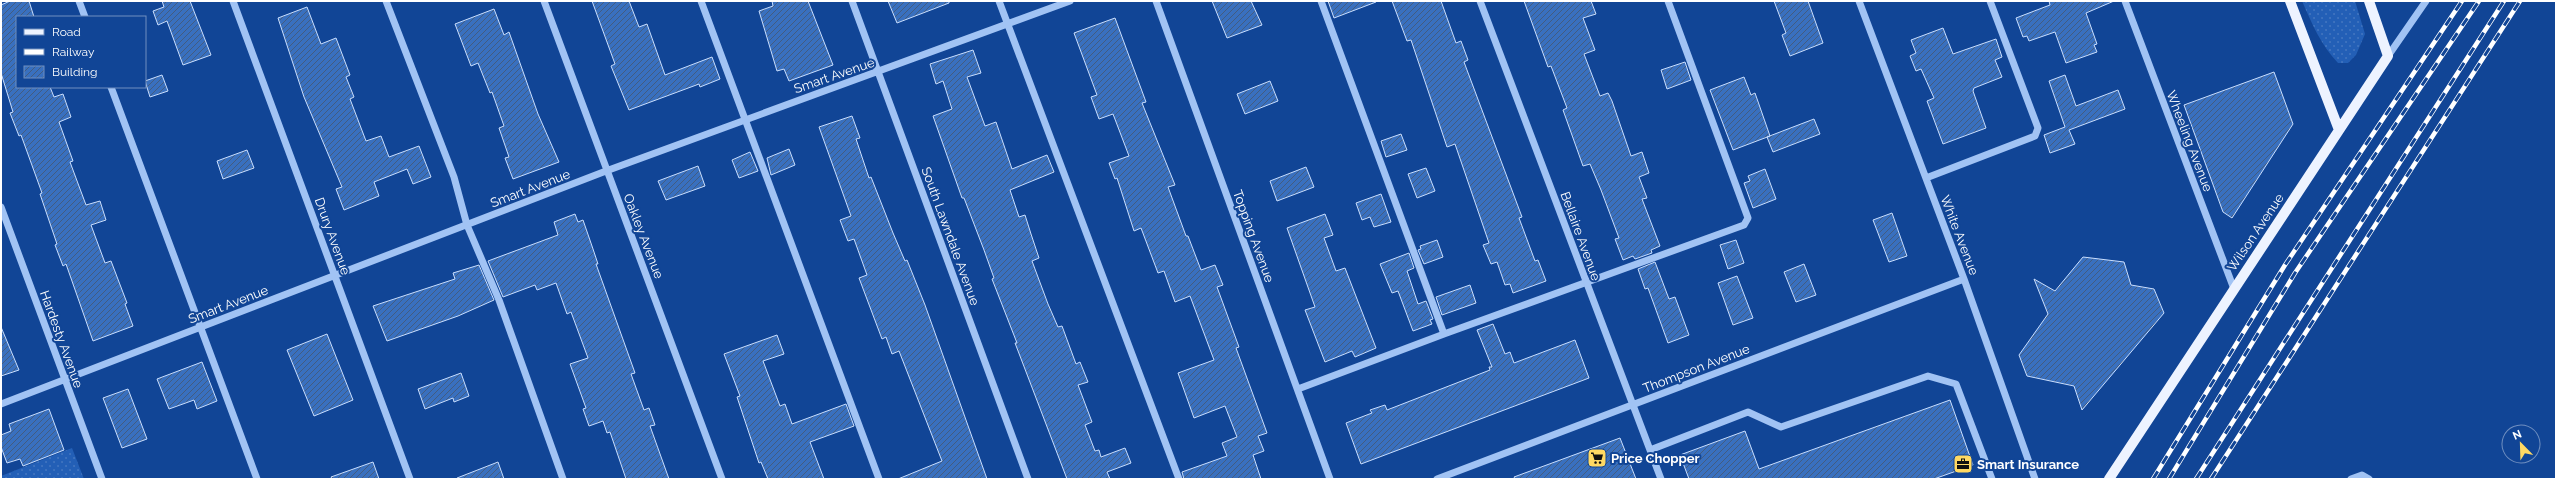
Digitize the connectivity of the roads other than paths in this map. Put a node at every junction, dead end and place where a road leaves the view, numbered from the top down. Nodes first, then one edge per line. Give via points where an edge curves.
1 (79, 1) edge
2 (233, 1) edge
3 (386, 1) edge
4 (544, 1) edge
5 (701, 1) edge
6 (852, 1) edge
7 (999, 1) edge
8 (1070, 1) edge
9 (1156, 1) edge
10 (1321, 1) edge
11 (1480, 1) edge
12 (1668, 1) edge
13 (1859, 1) edge
14 (1990, 1) edge
15 (2124, 1) edge
16 (2290, 1) edge
17 (2369, 1) edge
18 (2426, 1) edge
19 (85, 16) edge
20 (1007, 23) junction
21 (2388, 56) junction
22 (878, 73) junction
23 (111, 88) edge
24 (744, 119) junction
25 (2339, 130) junction
26 (606, 171) junction
27 (1926, 178) junction
28 (1, 208) edge
29 (467, 225) junction
30 (335, 275) junction
31 (1964, 279) junction
32 (1586, 283) junction
33 (2234, 289) junction
34 (200, 328) junction
35 (1444, 334) junction
36 (65, 381) junction
37 (1298, 389) junction
38 (1, 404) edge
39 (1632, 405) junction
40 (1650, 450) junction
41 (102, 479) edge
42 (257, 479) edge
43 (410, 479) edge
44 (563, 479) edge
45 (722, 479) edge
46 (879, 479) edge
47 (1028, 479) edge
48 (1179, 479) edge
49 (1330, 479) edge
50 (1437, 479) edge
51 (1661, 479) edge
52 (1992, 479) edge
53 (2035, 479) edge
54 (2109, 479) edge
55 (2351, 479) edge
56 (2369, 479) edge

1 - 19 street
2 - 30 street, Drury Avenue
3 - 29 street via 454,177
4 - 26 street, Oakley Avenue
5 - 24 street
6 - 22 street, South Lawndale Avenue
7 - 20 street
8 - 20 street, Smart Avenue
9 - 37 street, Topping Avenue
10 - 35 street
11 - 32 street, Bellaire Avenue
12 - 32 street via 1748,218 1744,225
13 - 27 street, White Avenue
14 - 27 street via 2038,128 2035,136
15 - 33 street, Wheeling Avenue
16 - 25 main road
17 - 21 main road
18 - 21 street, Wilson Avenue
20 - 22 street, Smart Avenue
20 - 48 street
21 - 25 main road, Wilson Avenue
22 - 24 street, Smart Avenue
22 - 47 street, South Lawndale Avenue
23 - 34 street
24 - 26 street, Smart Avenue
24 - 46 street
25 - 33 main road, Wilson Avenue
26 - 29 street, Smart Avenue
26 - 45 street, Oakley Avenue
27 - 31 street, White Avenue
28 - 36 street, Hardesty Avenue
29 - 30 street, Smart Avenue
29 - 44 street via 494,287
30 - 34 street, Smart Avenue
30 - 43 street, Drury Avenue
31 - 39 street, Thompson Avenue
31 - 53 street, White Avenue
32 - 35 street
32 - 39 street, Bellaire Avenue
33 - 54 main road, Wilson Avenue
34 - 36 street, Smart Avenue
34 - 42 street
35 - 37 street
36 - 38 street, Smart Avenue
36 - 41 street, Hardesty Avenue
37 - 49 street, Topping Avenue
39 - 40 street, Bellaire Avenue
39 - 50 street, Thompson Avenue
40 - 51 street, Bellaire Avenue
40 - 52 street via 1748,412 1781,427 1928,376 1956,384
55 - 56 street via 2362,475

